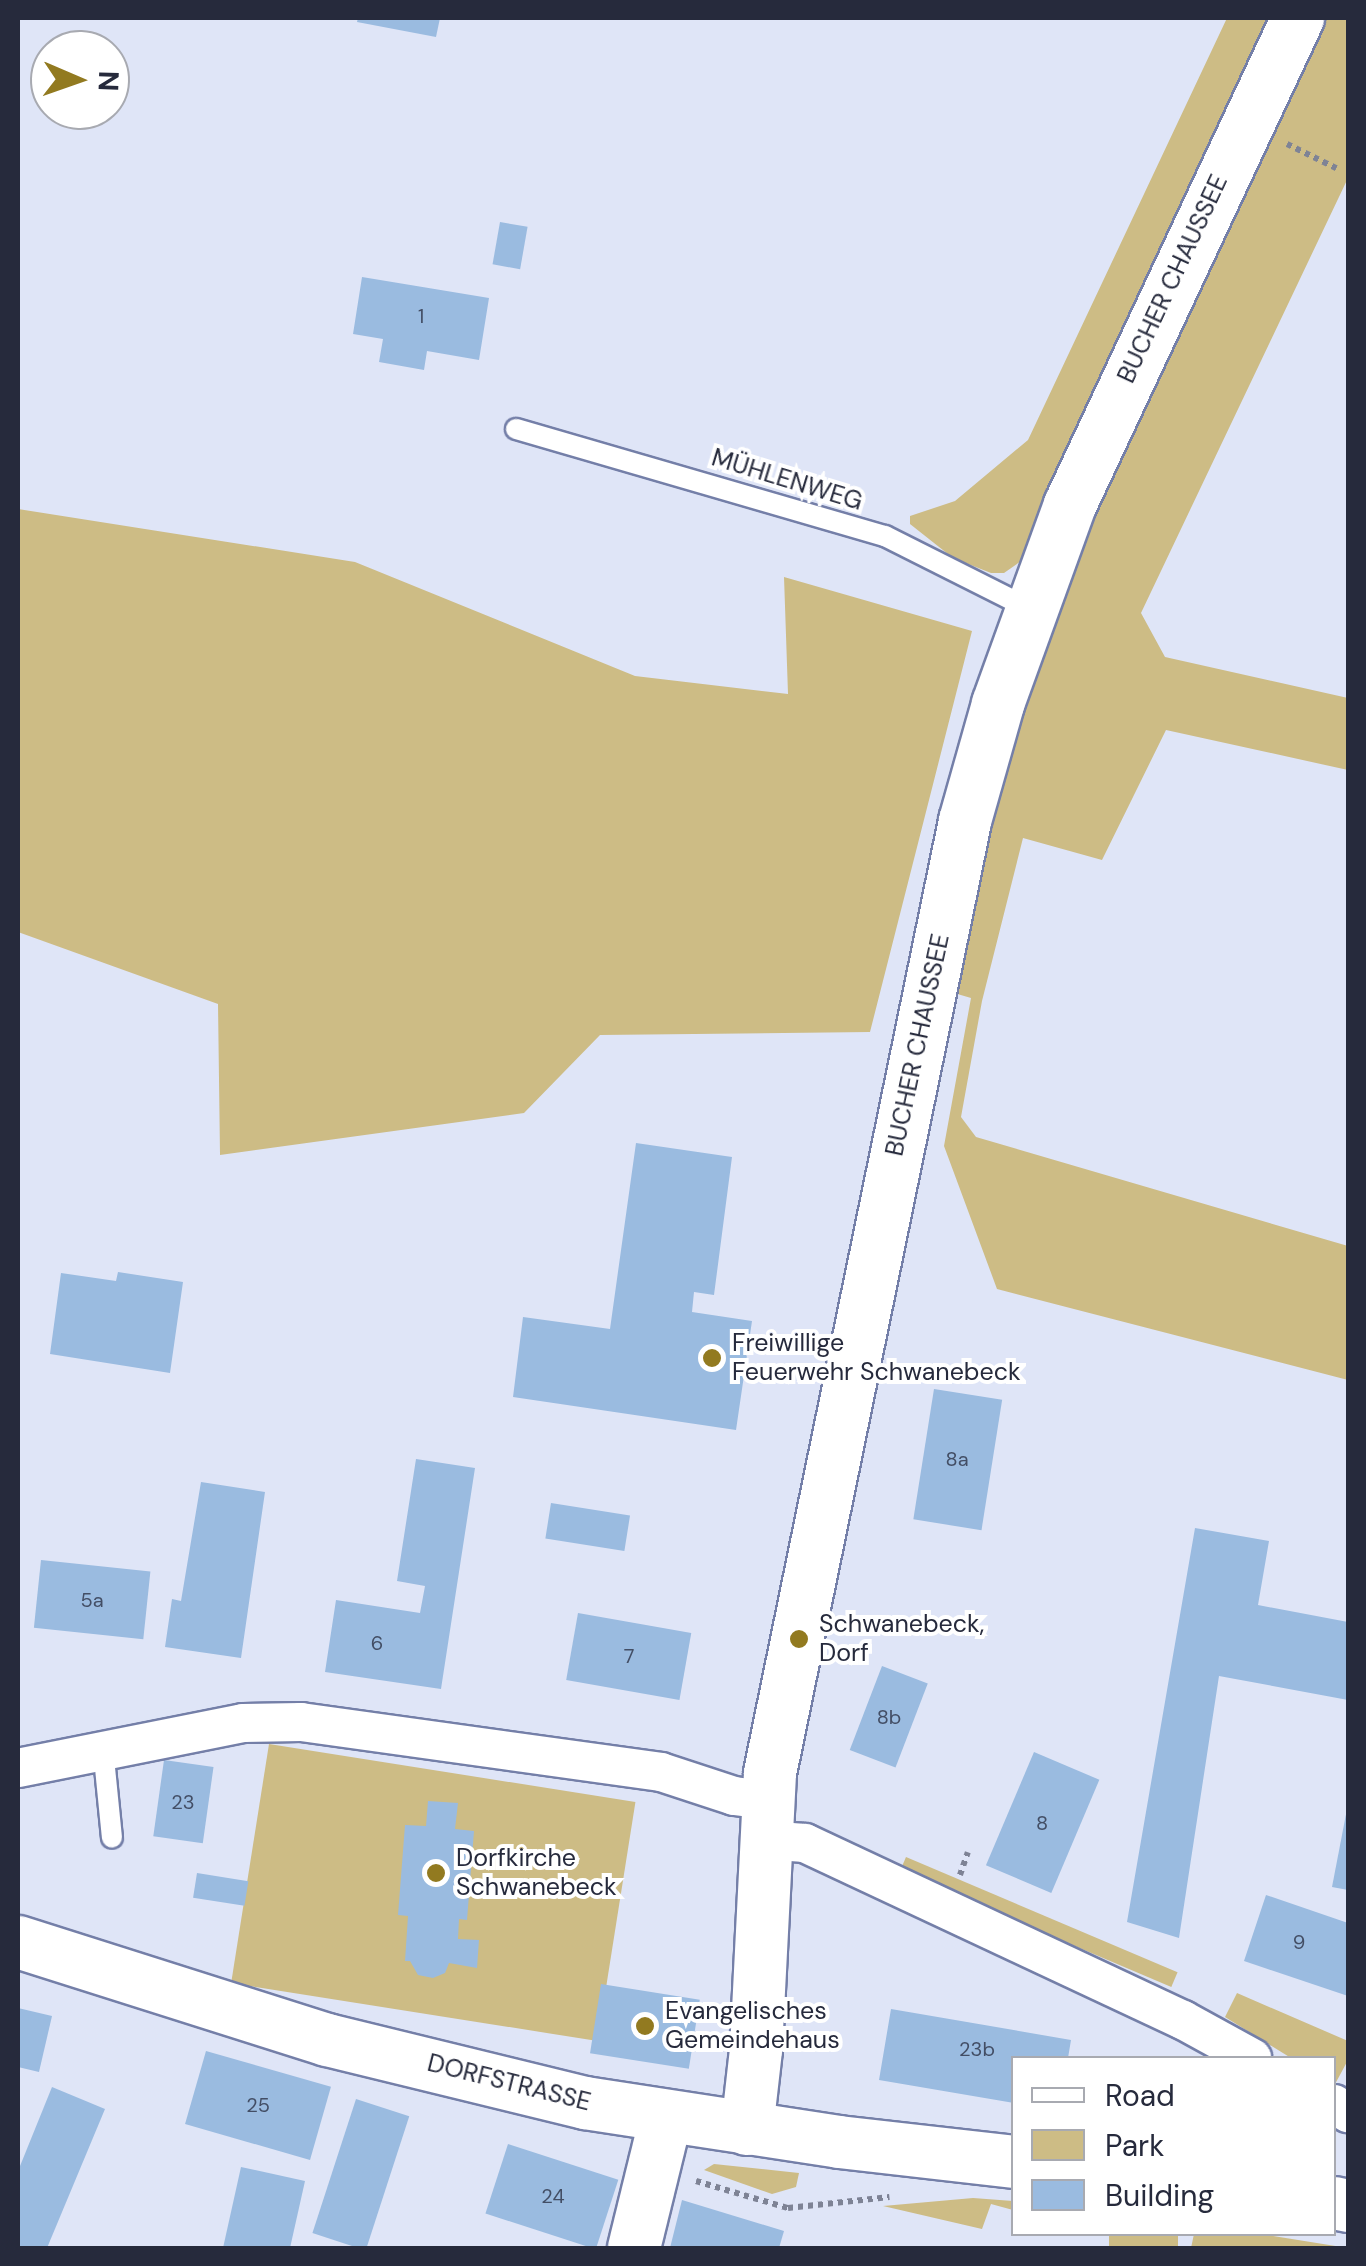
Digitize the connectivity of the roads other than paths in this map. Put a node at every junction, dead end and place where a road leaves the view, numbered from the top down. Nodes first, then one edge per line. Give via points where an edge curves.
1 (1298, 18) edge
2 (516, 429) dead end
3 (1032, 610) junction
4 (103, 1748) junction
5 (18, 1768) edge
6 (766, 1820) junction
7 (112, 1838) dead end
8 (18, 1942) edge
9 (1248, 2056) edge
10 (666, 2118) junction
11 (747, 2129) junction
12 (1011, 2162) edge
13 (634, 2248) edge

1 - 3 main road, BUCHER CHAUSSEE via 1070,505
2 - 3 lane, MÜHLENWEG via 885,536
3 - 6 main road, BUCHER CHAUSSEE via 965,820
4 - 5 street
4 - 6 street via 243,1723 301,1722 661,1772 734,1796
4 - 7 lane
6 - 9 street
6 - 11 main road, BUCHER CHAUSSEE
8 - 10 main road, DORFSTRASSE via 327,2040
10 - 11 main road, DORFSTRASSE
10 - 13 main road
11 - 12 main road, DORFSTRASSE

